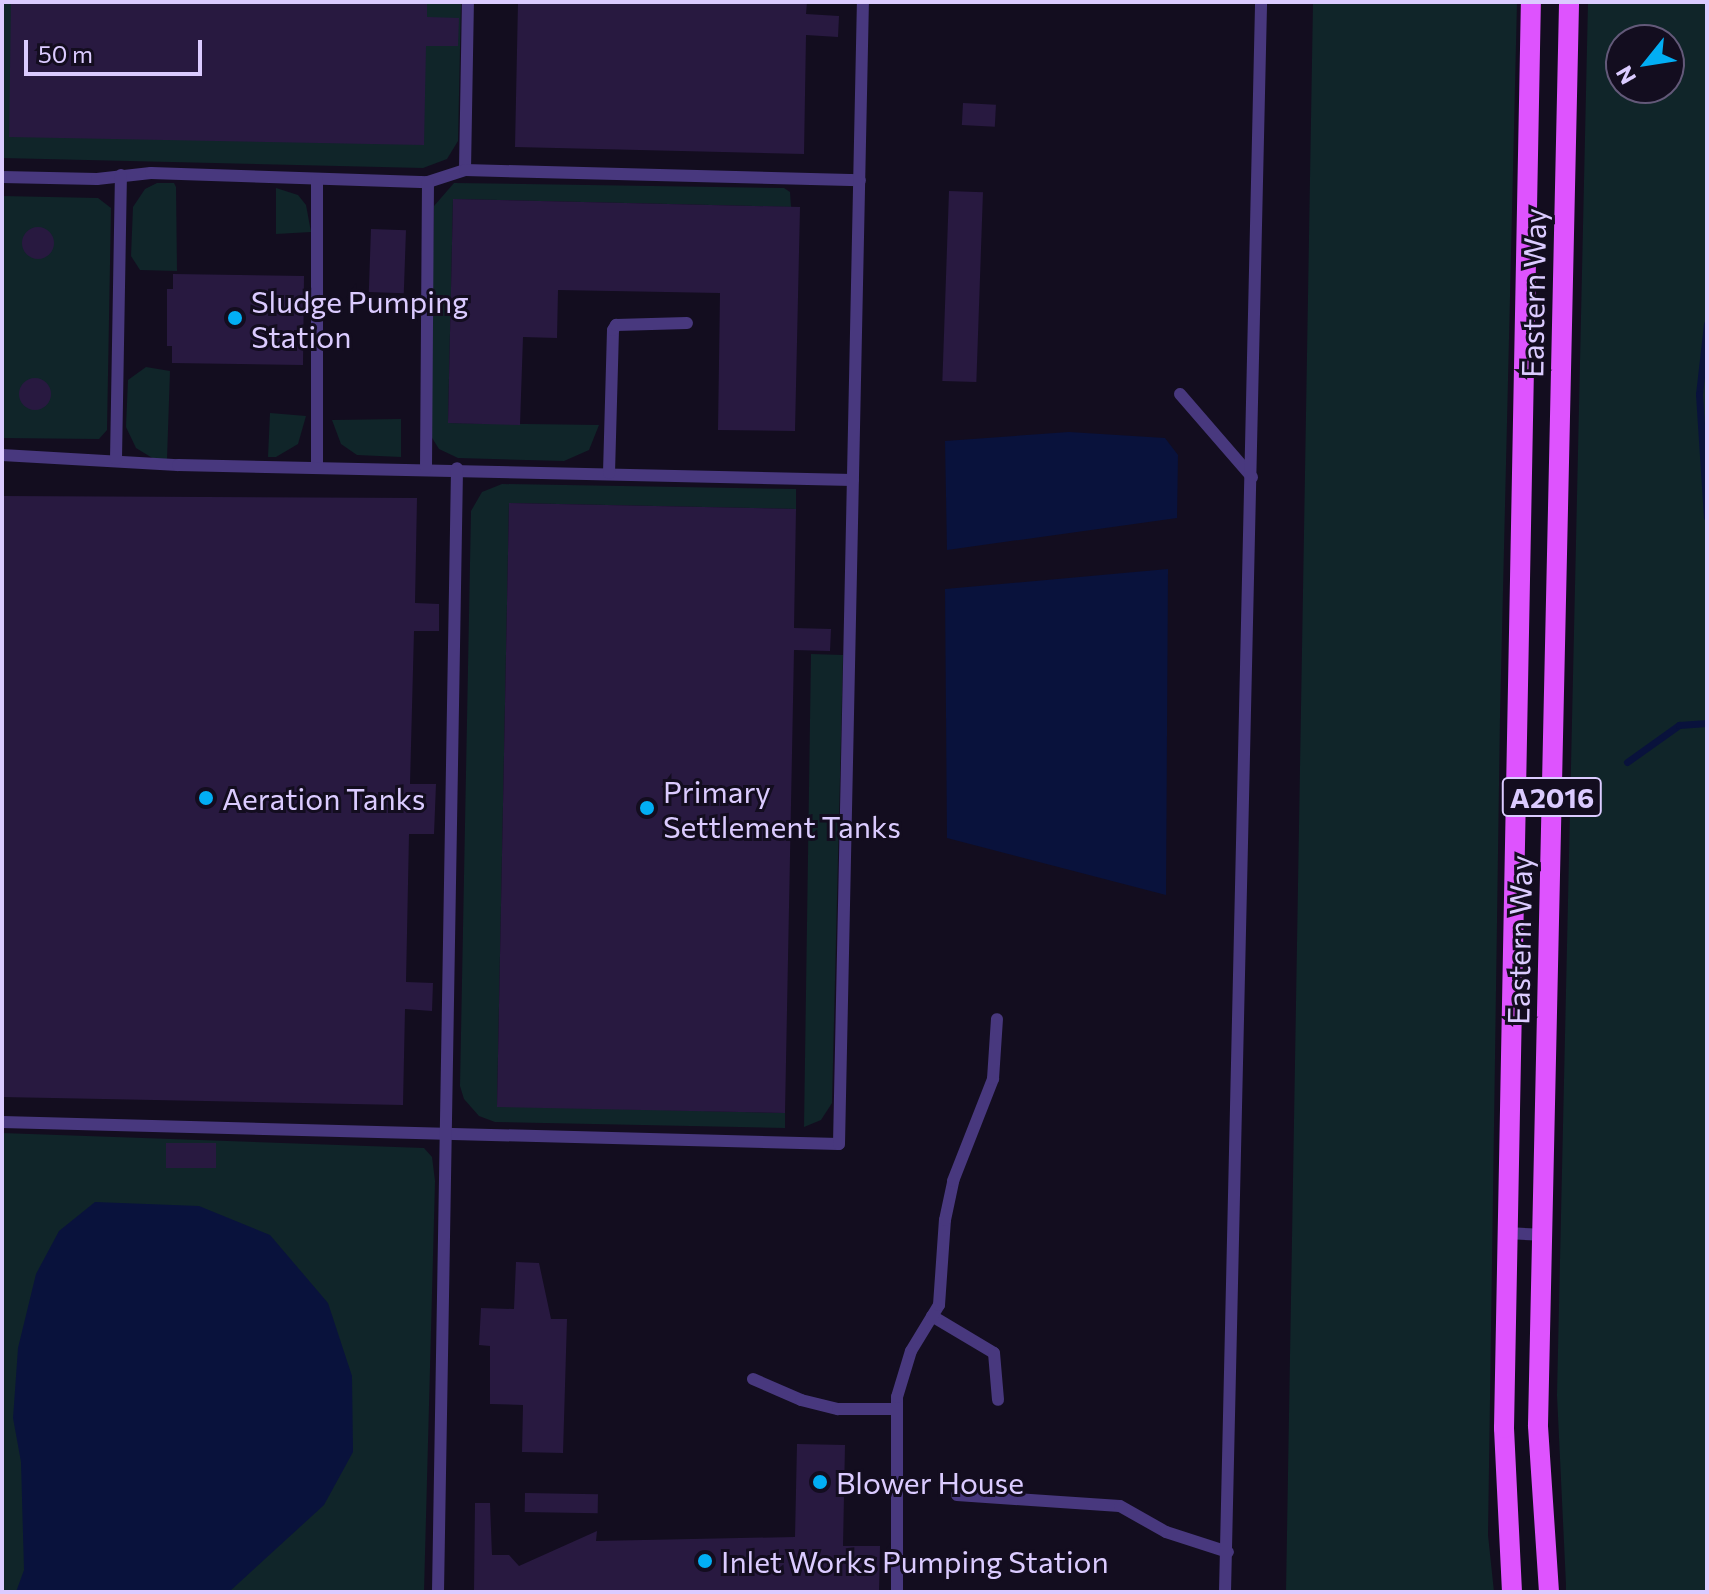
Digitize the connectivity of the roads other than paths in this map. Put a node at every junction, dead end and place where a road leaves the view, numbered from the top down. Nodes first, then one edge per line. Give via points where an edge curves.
1 (468, 2) edge
2 (863, 2) edge
3 (1261, 2) edge
4 (1531, 2) edge
5 (1569, 2) edge
6 (465, 170) junction
7 (121, 175) junction
8 (2, 177) edge
9 (317, 180) junction
10 (860, 180) junction
11 (428, 182) junction
12 (687, 323) dead end
13 (1180, 394) dead end
14 (2, 455) edge
15 (116, 459) junction
16 (317, 464) junction
17 (426, 468) junction
18 (457, 468) junction
19 (609, 473) junction
20 (1252, 477) junction
21 (853, 480) junction
22 (997, 1019) dead end
23 (2, 1122) edge
24 (445, 1131) junction
25 (1507, 1233) junction
26 (1542, 1235) junction
27 (932, 1316) junction
28 (753, 1379) dead end
29 (998, 1400) dead end
30 (897, 1409) junction
31 (957, 1495) dead end
32 (1228, 1552) junction
33 (438, 1592) edge
34 (897, 1592) edge
35 (1225, 1592) edge
36 (1512, 1592) edge
37 (1549, 1592) edge

1 - 6 lane
2 - 10 lane
3 - 20 lane
4 - 25 main road, Eastern Way / A2016
5 - 26 main road, Eastern Way / A2016
6 - 10 lane
6 - 11 lane
7 - 8 lane
7 - 9 lane
7 - 15 lane
9 - 11 lane
9 - 16 lane
10 - 21 lane
11 - 17 lane
12 - 19 lane via 616,325 613,330
13 - 20 lane
14 - 15 lane
15 - 16 lane via 178,465
16 - 17 lane
17 - 18 lane
18 - 19 lane
18 - 24 lane
19 - 21 lane
20 - 32 lane
21 - 24 lane via 839,1144
22 - 27 lane via 993,1079 953,1181 939,1305
23 - 24 lane
24 - 33 lane
25 - 26 lane
25 - 36 main road, Eastern Way / A2016 via 1504,1428
26 - 37 main road, Eastern Way / A2016 via 1538,1425
27 - 29 lane via 994,1353
27 - 30 lane via 911,1351
28 - 30 lane via 838,1409
30 - 34 lane
31 - 32 lane via 1120,1506 1166,1532
32 - 35 lane

